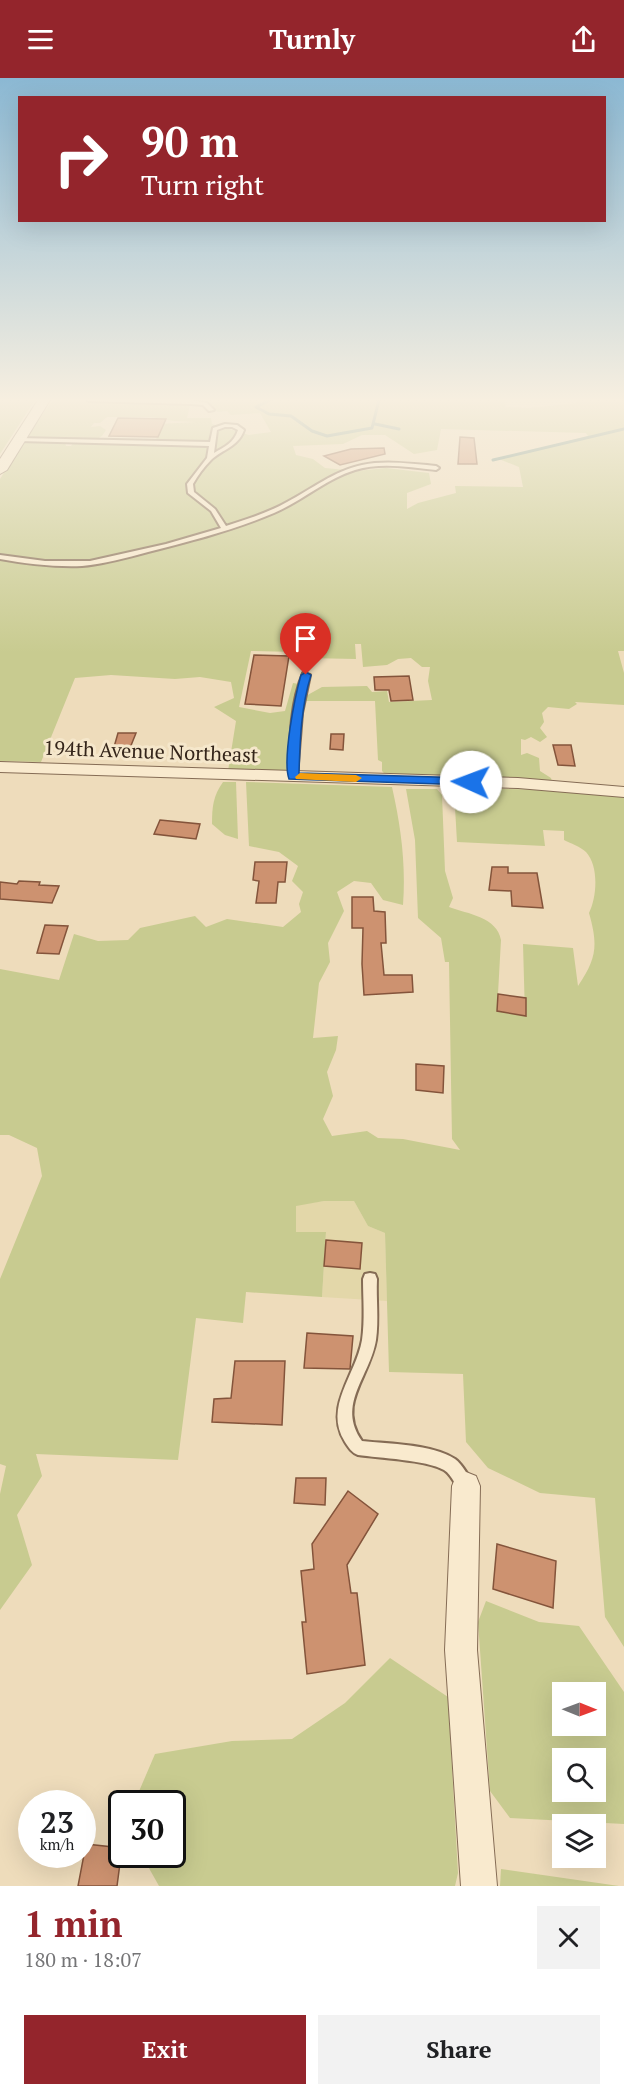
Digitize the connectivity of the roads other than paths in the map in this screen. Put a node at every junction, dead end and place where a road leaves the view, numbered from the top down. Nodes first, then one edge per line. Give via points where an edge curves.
1 (190, 484) edge
2 (324, 484) edge
3 (225, 529) junction
4 (0, 557) edge
5 (306, 675) dead end
6 (0, 766) edge
7 (293, 776) junction
8 (624, 792) edge
9 (370, 1279) dead end
10 (466, 1486) joint
11 (479, 1886) edge

1 - 3 lane via 191,493 213,510
2 - 3 lane via 277,510
3 - 4 lane via 90,563 31,563
5 - 7 lane via 294,740
6 - 7 street, 194th Avenue Northeast
7 - 8 street, 194th Avenue Northeast via 518,783
9 - 10 lane via 368,1348 346,1396 344,1420 349,1438 358,1448 430,1457 451,1464
10 - 11 street via 460,1650

